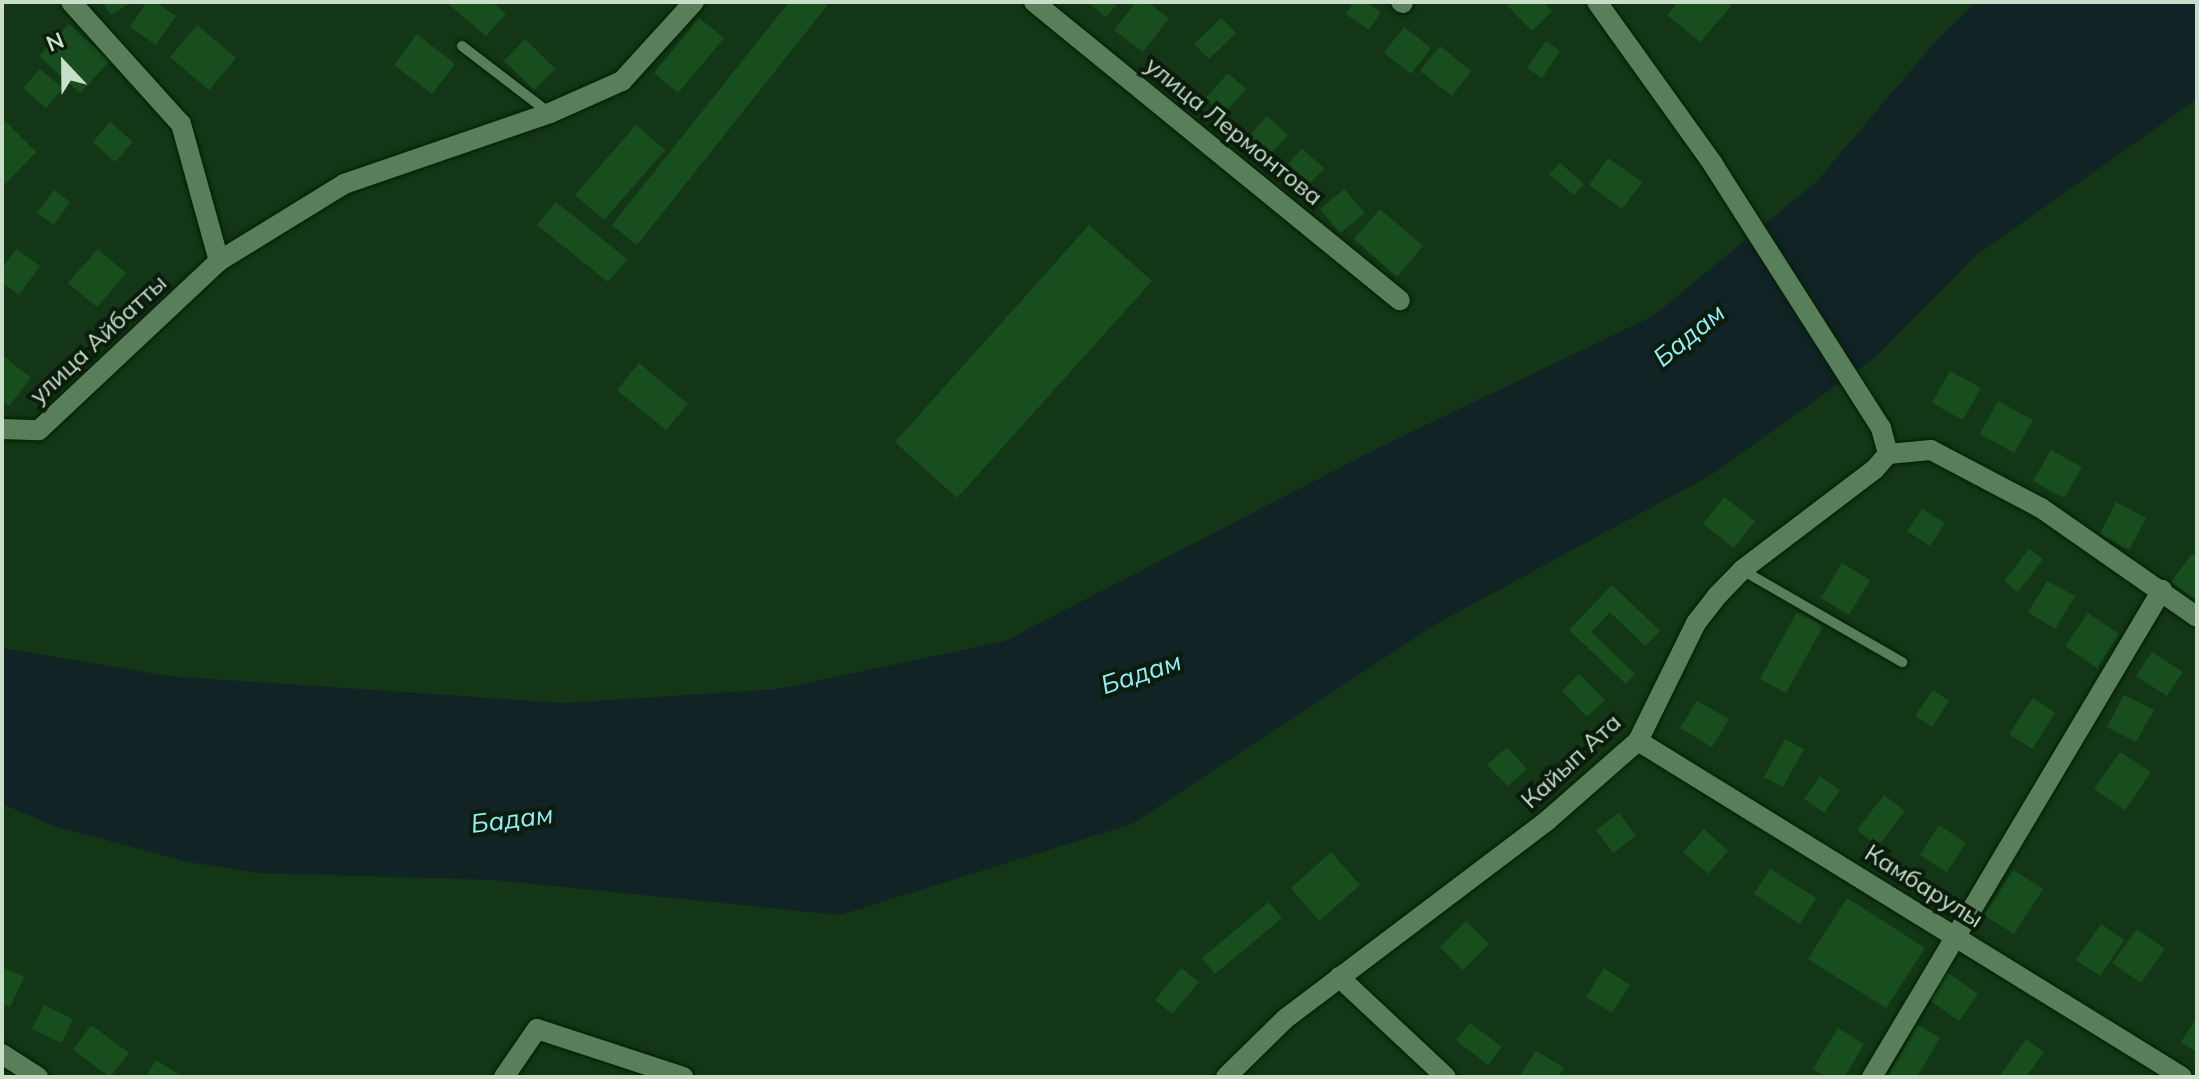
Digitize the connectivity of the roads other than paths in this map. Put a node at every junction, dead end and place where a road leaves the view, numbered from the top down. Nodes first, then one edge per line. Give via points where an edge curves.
1 (71, 2) edge
2 (694, 2) edge
3 (1034, 2) edge
4 (1597, 2) edge
5 (462, 46) dead end
6 (550, 113) junction
7 (219, 261) junction
8 (1400, 300) dead end
9 (2, 429) edge
10 (1888, 454) junction
11 (1742, 570) junction
12 (2162, 590) junction
13 (2197, 617) edge
14 (1902, 662) dead end
15 (1638, 741) junction
16 (1955, 936) junction
17 (1339, 977) junction
18 (2, 1054) edge
19 (38, 1077) edge
20 (504, 1077) edge
21 (683, 1077) edge
22 (1226, 1077) edge
23 (1446, 1077) edge
24 (1872, 1077) edge
25 (2182, 1077) edge

1 - 7 street via 181,124
2 - 6 street, улица Айбатты via 622,81
3 - 8 street, улица Лермонтова
4 - 10 street via 1713,164 1881,428
5 - 6 lane
6 - 7 street, улица Айбатты via 344,184
7 - 9 street, улица Айбатты via 39,430
10 - 11 street, Кайып Ата
10 - 12 street via 1931,450 2041,508
11 - 14 lane
11 - 15 street, Кайып Ата via 1696,623
12 - 13 street
12 - 16 street
15 - 16 street, Камбарулы
15 - 17 street, Кайып Ата via 1548,820
16 - 24 street
16 - 25 street, Камбарулы
17 - 22 street, Кайып Ата via 1285,1019
17 - 23 street
18 - 19 street
20 - 21 street via 537,1029

